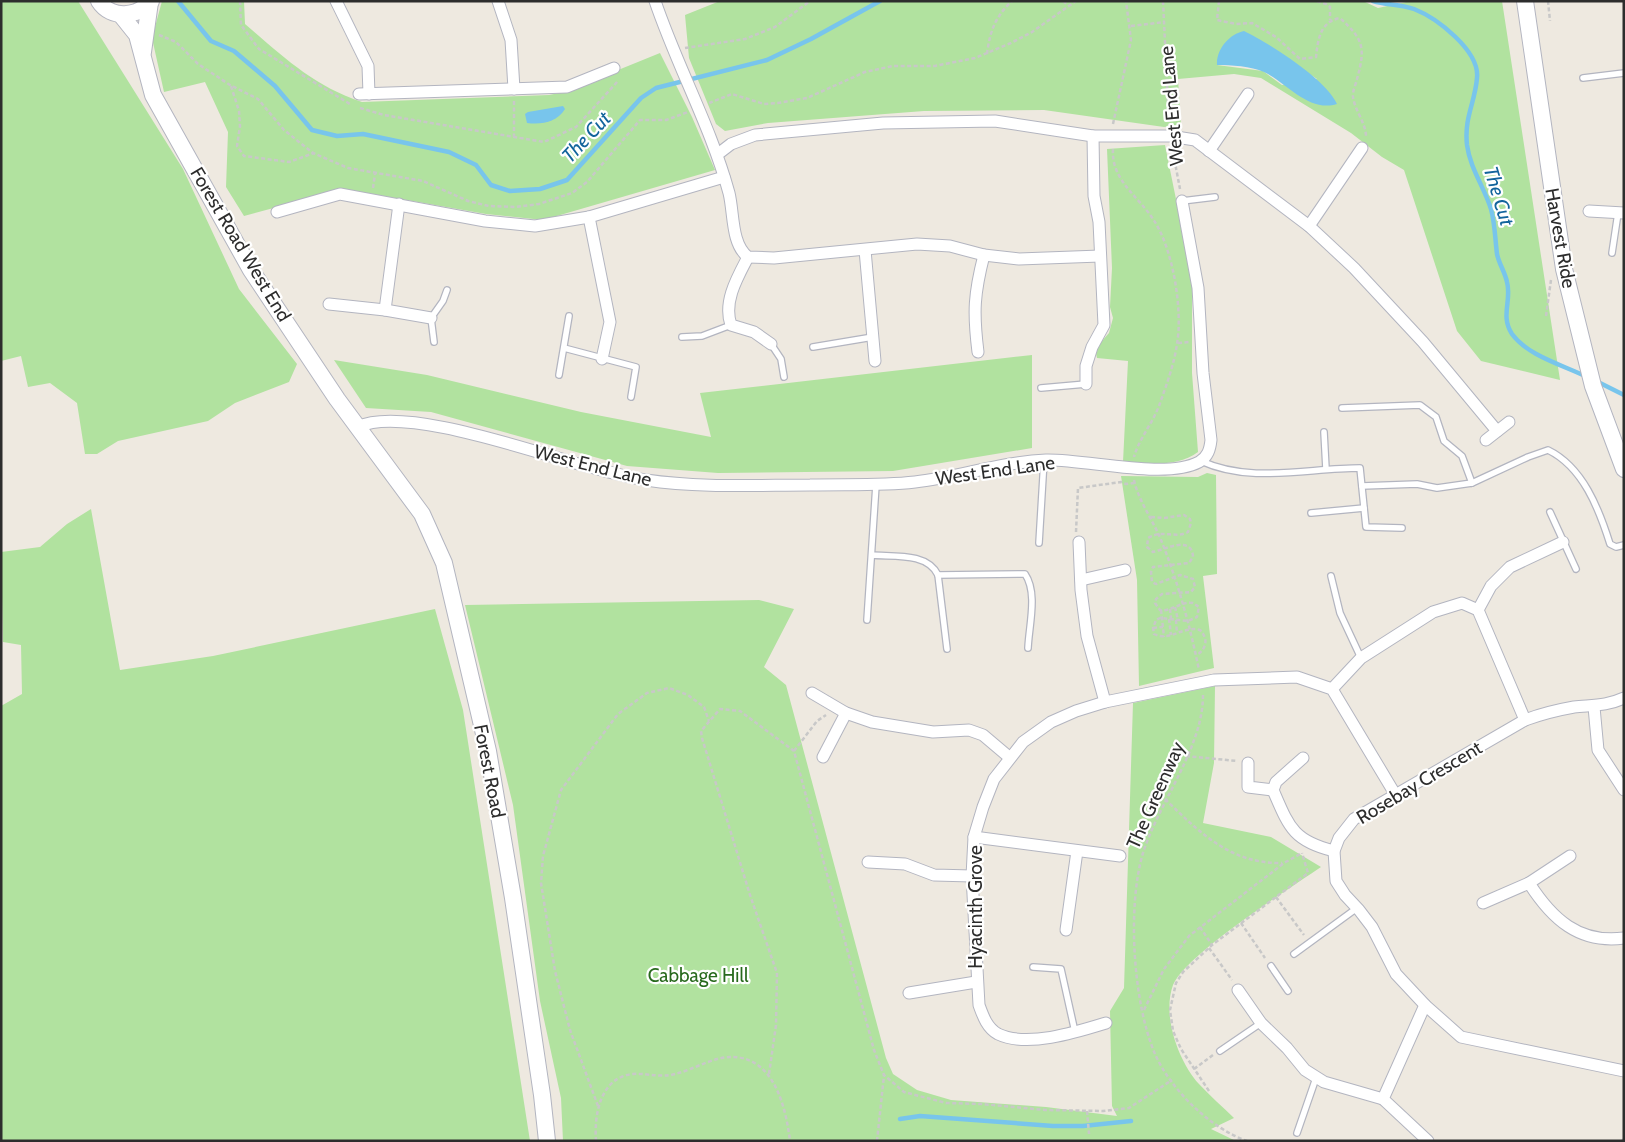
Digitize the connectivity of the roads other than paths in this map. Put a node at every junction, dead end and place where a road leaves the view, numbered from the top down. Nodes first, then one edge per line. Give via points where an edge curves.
1 (99, 1) edge
2 (336, 1) edge
3 (498, 1) edge
4 (655, 1) edge
5 (1525, 1) edge
6 (150, 2) edge
7 (121, 15) junction
8 (143, 52) junction
9 (614, 68) dead end
10 (1624, 73) edge
11 (1583, 78) dead end
12 (514, 89) junction
13 (1248, 94) dead end
14 (1093, 136) junction
15 (1362, 148) road end
16 (1209, 151) junction
17 (718, 154) junction
18 (724, 177) junction
19 (1216, 197) dead end
20 (1182, 201) joint
21 (399, 204) junction
22 (1589, 211) dead end
23 (278, 212) dead end
24 (1621, 213) edge
25 (589, 217) junction
26 (1310, 226) junction
27 (865, 250) junction
28 (1612, 253) dead end
29 (984, 255) junction
30 (1100, 256) junction
31 (748, 257) junction
32 (447, 290) dead end
33 (329, 304) dead end
34 (384, 310) junction
35 (569, 316) dead end
36 (431, 318) junction
37 (731, 325) junction
38 (682, 337) dead end
39 (873, 338) junction
40 (434, 342) dead end
41 (771, 344) joint
42 (813, 347) dead end
43 (564, 348) junction
44 (978, 352) dead end
45 (602, 358) junction
46 (875, 361) dead end
47 (559, 375) dead end
48 (784, 377) dead end
49 (1086, 384) joint
50 (1041, 388) dead end
51 (631, 397) dead end
52 (1342, 408) dead end
53 (1509, 422) dead end
54 (358, 427) junction
55 (1497, 431) junction
56 (1324, 432) dead end
57 (1486, 440) dead end
58 (1044, 460) junction
59 (1201, 461) junction
60 (1326, 469) junction
61 (1624, 469) edge
62 (1472, 483) junction
63 (876, 485) junction
64 (1362, 486) junction
65 (1364, 508) junction
66 (1550, 512) dead end
67 (1311, 514) dead end
68 (1402, 528) dead end
69 (1079, 542) road end
70 (1563, 542) junction
71 (1039, 543) dead end
72 (1624, 545) edge
73 (872, 555) junction
74 (1576, 569) dead end
75 (1125, 570) dead end
76 (938, 575) junction
77 (1331, 576) dead end
78 (1081, 580) junction
79 (1478, 610) junction
80 (867, 620) dead end
81 (1028, 648) dead end
82 (947, 649) dead end
83 (1361, 658) junction
84 (1332, 689) junction
85 (812, 693) dead end
86 (1624, 698) edge
87 (1105, 702) junction
88 (1594, 707) junction
89 (841, 710) junction
90 (1525, 720) junction
91 (823, 757) dead end
92 (1009, 757) junction
93 (1304, 758) dead end
94 (1248, 763) road end
95 (1273, 790) junction
96 (1624, 790) edge
97 (1395, 794) junction
98 (974, 837) junction
99 (1076, 851) junction
100 (1334, 851) junction
101 (1120, 856) dead end
102 (1570, 856) dead end
103 (868, 862) dead end
104 (972, 876) junction
105 (1529, 883) junction
106 (1483, 903) dead end
107 (1357, 908) junction
108 (1066, 930) dead end
109 (1624, 938) edge
110 (1294, 954) dead end
111 (1271, 966) road end
112 (1032, 967) dead end
113 (976, 982) junction
114 (1238, 990) road end
115 (1288, 991) dead end
116 (909, 993) dead end
117 (1425, 1005) junction
118 (1261, 1023) junction
119 (1106, 1024) dead end
120 (1075, 1032) junction
121 (1220, 1051) road end
122 (1621, 1071) edge
123 (1316, 1078) junction
124 (1383, 1098) junction
125 (1297, 1133) dead end
126 (1426, 1140) edge
127 (547, 1141) edge

1 - 7 main road, Forest Road West End via 110,12
2 - 12 street via 368,66 364,94
3 - 12 street via 511,40
4 - 17 street via 676,59
5 - 61 main road, Harvest Ride via 1565,272 1593,386
6 - 7 main road via 132,14
6 - 8 main road, Forest Road West End
7 - 8 main road, Forest Road West End via 137,35
8 - 54 main road, Forest Road West End via 153,96 251,270
9 - 12 street via 567,87
10 - 11 lane
13 - 16 street
14 - 16 street via 1170,136 1195,140
14 - 17 street via 995,121 883,123 756,135 731,144
14 - 30 street
15 - 26 street
16 - 26 street
17 - 18 street
18 - 25 street
18 - 31 street via 739,247
19 - 20 lane
20 - 59 street via 1198,288 1203,373 1211,423 1210,450
21 - 23 street via 340,194
21 - 25 street via 484,221 535,226
21 - 34 street
22 - 24 street
24 - 28 lane
25 - 45 street via 610,322
26 - 55 street via 1424,342
27 - 29 street via 917,244 950,246
27 - 31 street via 774,258
27 - 39 street
29 - 30 street via 1019,259
29 - 44 street via 973,315
30 - 49 street via 1104,326 1089,356
31 - 37 street via 730,300 728,316
32 - 36 lane
33 - 34 street
34 - 36 street
35 - 43 lane
36 - 40 lane
37 - 38 lane via 702,336
37 - 41 street via 754,332
39 - 42 lane
39 - 46 street
41 - 48 lane via 781,359
43 - 45 lane
43 - 47 lane
45 - 51 lane via 636,367
49 - 50 lane
52 - 62 lane via 1420,405 1436,417 1444,441 1462,456
53 - 55 street
54 - 63 street, West End Lane via 394,422 431,426 490,437 562,460 646,480
54 - 127 main road, Forest Road via 422,514 444,563 488,751 513,898
55 - 57 street
56 - 60 lane
58 - 59 street, West End Lane via 1150,469 1189,466
58 - 63 street, West End Lane via 953,477
58 - 71 lane
59 - 60 lane via 1215,468 1267,474
60 - 64 lane via 1360,468
62 - 64 lane via 1437,488 1416,484
62 - 72 lane via 1548,450 1560,456 1590,493 1610,544 1616,547
63 - 73 lane
64 - 65 lane
65 - 67 lane
65 - 68 lane via 1366,527
66 - 70 lane
69 - 78 street
70 - 74 lane
70 - 79 street via 1510,567 1490,586
73 - 76 lane via 925,561 934,567
73 - 80 lane
75 - 78 street
76 - 81 lane via 1025,574 1031,582 1032,598
76 - 82 lane
77 - 83 lane via 1340,613
78 - 87 street via 1087,636
79 - 83 street via 1462,603 1434,612
79 - 90 street
83 - 84 street
84 - 87 street, Hyacinth Grove via 1297,677 1278,676 1214,680
84 - 97 street
85 - 89 street
86 - 88 street, Rosebay Crescent
87 - 92 street, Hyacinth Grove via 1051,722 1023,742
88 - 90 street, Rosebay Crescent via 1546,712
88 - 96 street via 1598,750
89 - 91 street
89 - 92 street via 872,722 933,732 970,730 983,735
90 - 97 street, Rosebay Crescent
92 - 98 street, Hyacinth Grove via 994,779
93 - 95 street via 1276,782
94 - 95 street via 1248,788
95 - 100 street via 1294,833 1310,843
97 - 100 street, Rosebay Crescent via 1354,819 1339,838
98 - 99 street
98 - 104 street, Hyacinth Grove
99 - 101 street
99 - 108 street
100 - 107 street via 1336,881
102 - 105 street
103 - 104 street via 905,864 934,875
104 - 113 street, Hyacinth Grove
105 - 106 street
105 - 109 street via 1542,903 1560,921 1583,936
107 - 110 lane
107 - 117 street via 1372,927 1396,974
111 - 115 lane
112 - 120 lane via 1061,969
113 - 116 street
113 - 120 street, Hyacinth Grove via 984,1021 996,1033 1028,1039
114 - 118 street
117 - 122 street via 1461,1037
117 - 124 street
118 - 121 lane
118 - 123 street via 1304,1070
119 - 120 street, Hyacinth Grove
123 - 124 street
123 - 125 lane
124 - 126 street

